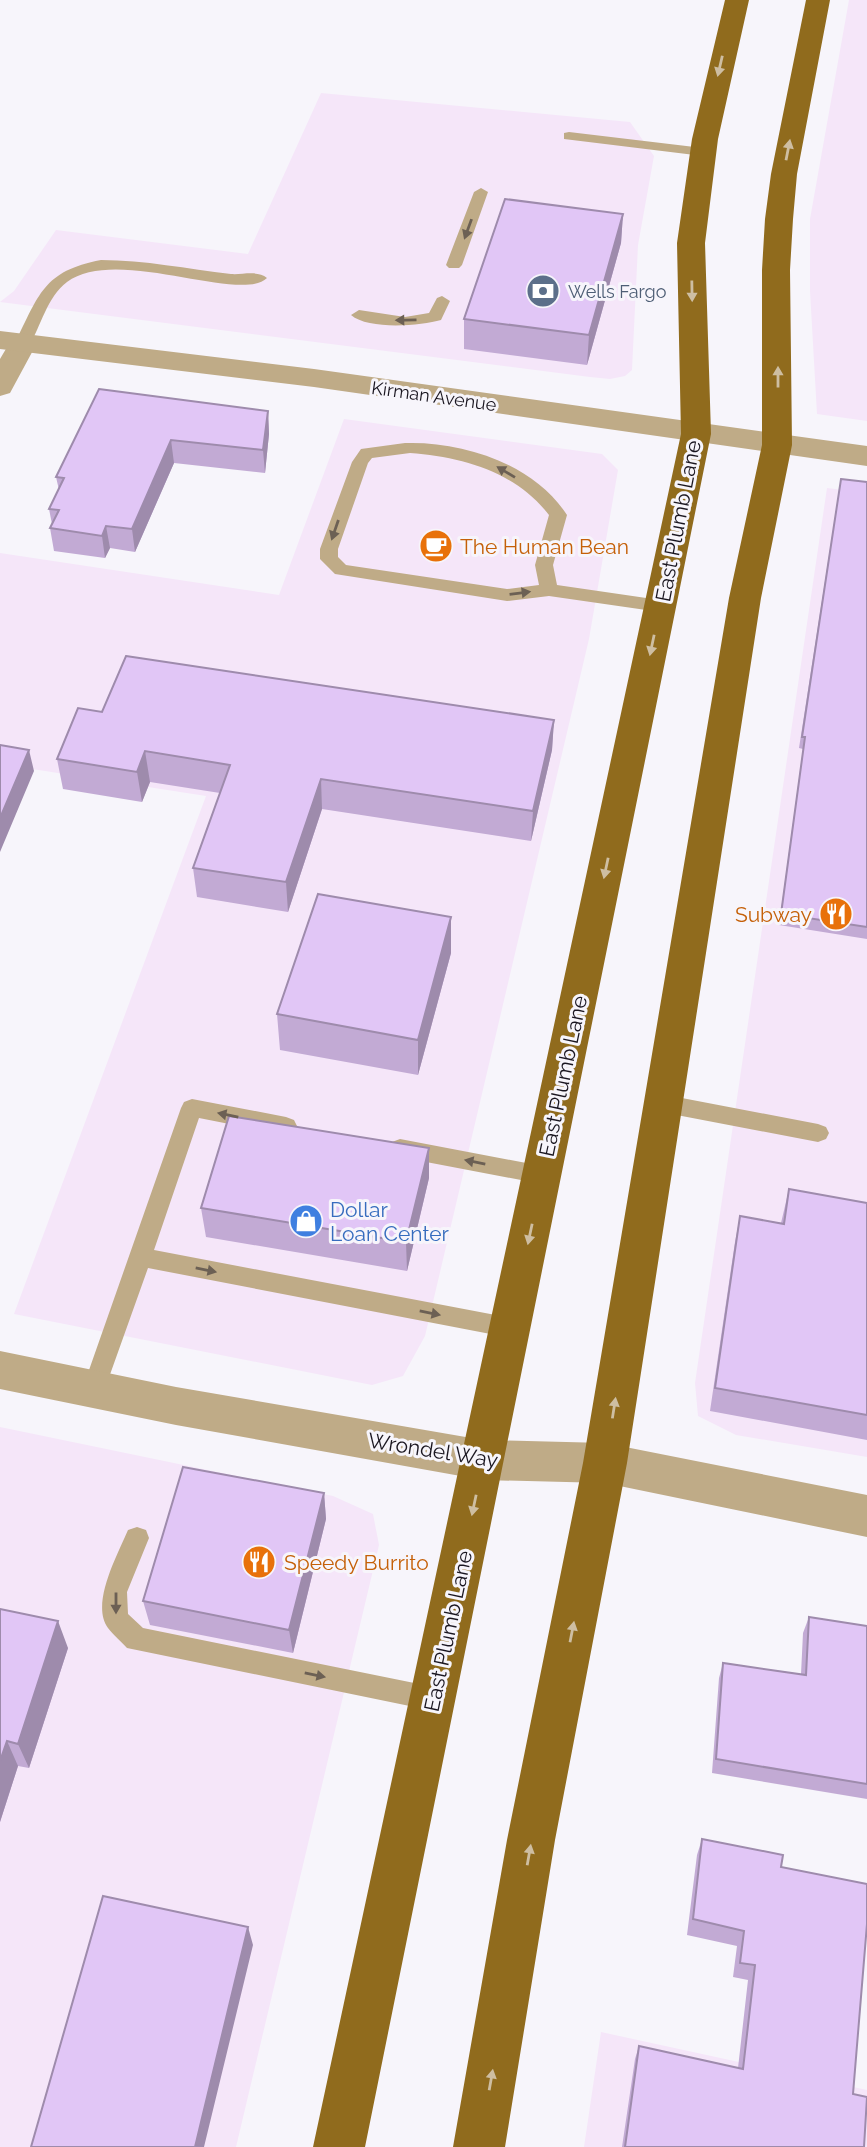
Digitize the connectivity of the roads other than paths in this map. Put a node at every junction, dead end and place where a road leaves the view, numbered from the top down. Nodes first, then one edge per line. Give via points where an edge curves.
1 (737, 0) edge
2 (818, 0) edge
3 (569, 136) dead end
4 (703, 152) junction
5 (481, 192) dead end
6 (454, 265) dead end
7 (259, 278) dead end
8 (442, 301) dead end
9 (359, 315) dead end
10 (11, 341) edge
11 (0, 387) edge
12 (696, 434) junction
13 (777, 445) junction
14 (867, 456) edge
15 (549, 590) junction
16 (660, 606) junction
17 (661, 1103) junction
18 (313, 1131) edge
19 (818, 1133) dead end
20 (381, 1144) edge
21 (542, 1175) junction
22 (139, 1257) junction
23 (511, 1328) junction
24 (0, 1370) edge
25 (94, 1390) junction
26 (483, 1460) junction
27 (605, 1464) junction
28 (867, 1516) edge
29 (136, 1538) dead end
30 (434, 1699) junction
31 (339, 2147) edge
32 (479, 2147) edge

1 -> 4 main road, East Plumb Lane
13 -> 2 main road via 779,219
3 - 4 lane
4 -> 12 main road, East Plumb Lane via 691,243
5 -> 6 lane
7 - 10 lane via 86,264 61,278
8 -> 9 lane via 435,317 405,322
10 - 11 street
10 - 12 street, Kirman Avenue via 314,378
12 - 13 street, Kirman Avenue
12 - 16 main road, East Plumb Lane
13 - 14 street, Kirman Avenue
13 - 17 main road via 745,598
15 -> 15 lane via 544,565 558,515 548,499 496,466 461,456 409,448 367,453 360,462 329,549 329,559 341,570 507,595
15 - 16 lane
16 -> 21 main road, East Plumb Lane
17 - 19 lane
27 -> 17 main road
18 -> 22 lane via 192,1108
21 -> 20 lane
21 -> 23 main road, East Plumb Lane
22 -> 23 lane
22 - 25 lane
23 - 26 main road, East Plumb Lane
24 - 25 street, Wrondel Way
25 - 26 street, Wrondel Way
26 - 27 street, Wrondel Way
26 -> 30 main road, East Plumb Lane
27 - 28 street, Wrondel Way
32 -> 27 main road via 531,1840
29 -> 30 lane via 115,1592 116,1619 136,1639
30 - 31 main road, East Plumb Lane

